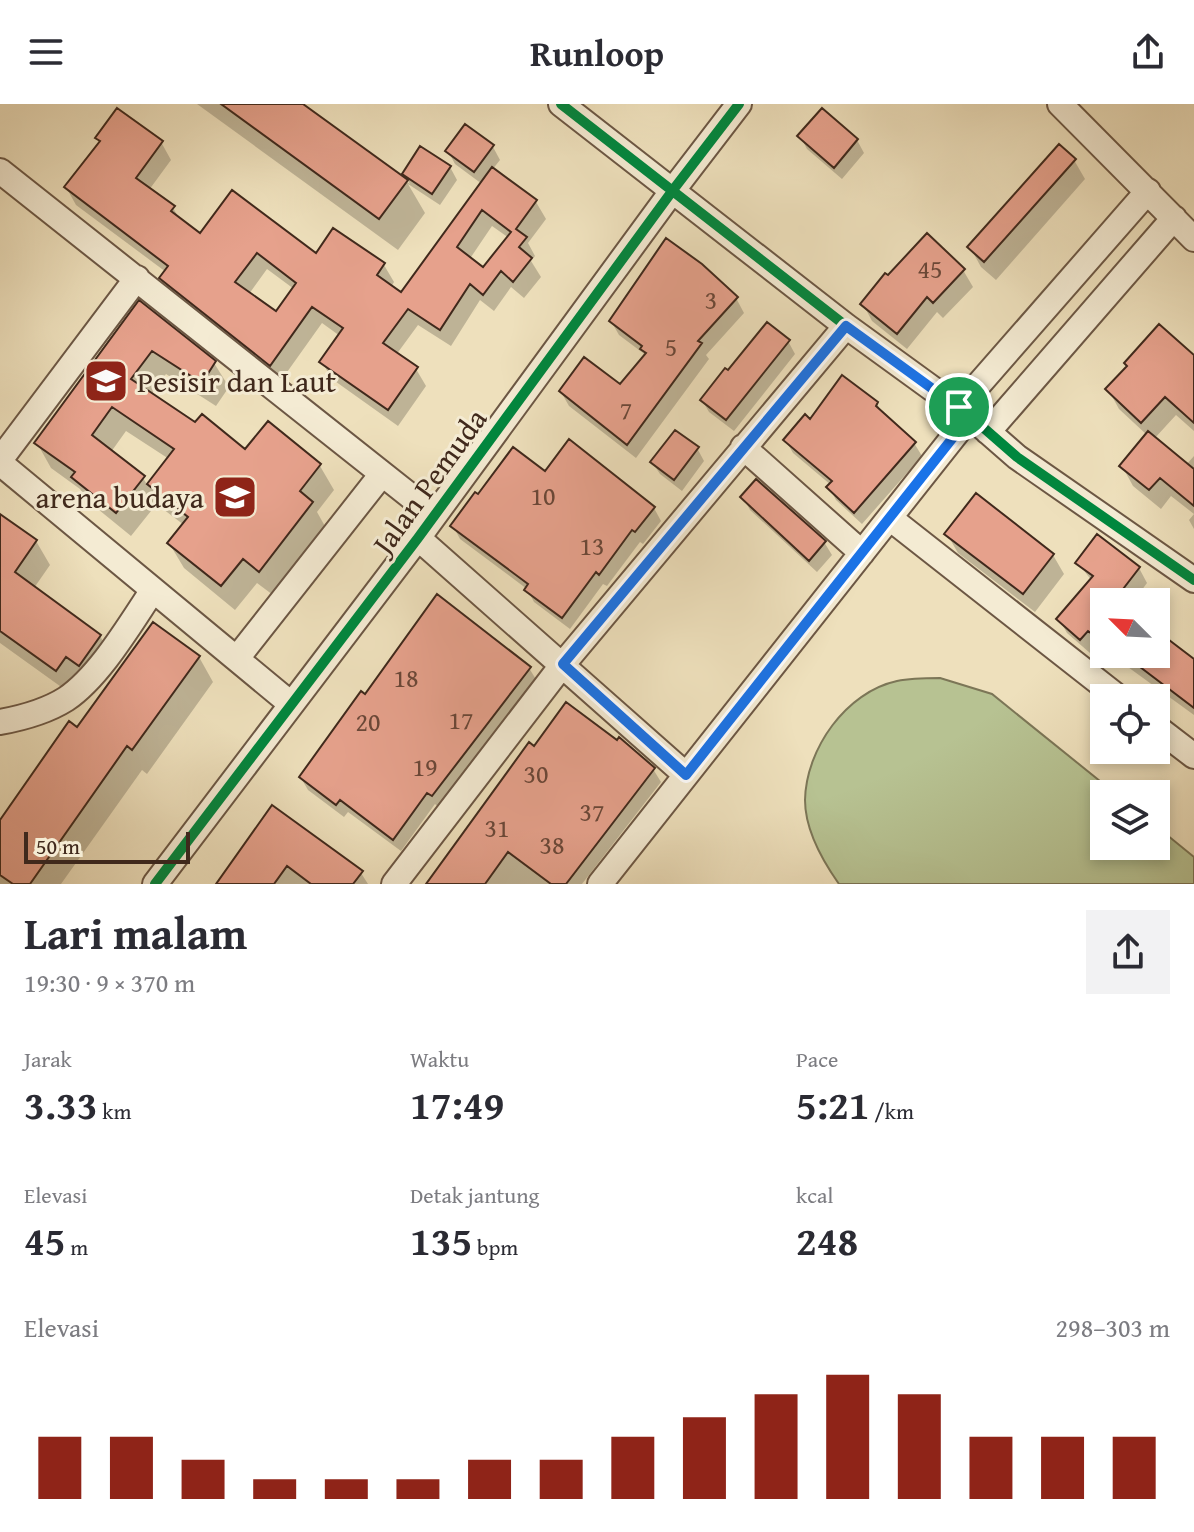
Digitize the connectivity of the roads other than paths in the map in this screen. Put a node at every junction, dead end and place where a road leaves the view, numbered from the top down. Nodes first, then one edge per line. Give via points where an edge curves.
1 (561, 104) edge
2 (739, 104) edge
3 (1060, 104) edge
4 (2, 178) edge
5 (673, 190) junction
6 (1148, 191) junction
7 (1174, 218) junction
8 (1194, 239) edge
9 (137, 278) junction
10 (846, 326) junction
11 (972, 418) junction
12 (743, 447) junction
13 (0, 461) edge
14 (382, 474) junction
15 (433, 514) junction
16 (891, 519) junction
17 (418, 538) junction
18 (862, 553) junction
19 (1194, 580) edge
20 (153, 590) junction
21 (238, 657) junction
22 (563, 664) junction
23 (1101, 684) edge
24 (291, 704) junction
25 (0, 722) edge
26 (1170, 738) edge
27 (1194, 756) edge
28 (686, 775) junction
29 (155, 884) edge
30 (394, 884) edge
31 (600, 884) edge

1 - 5 street
2 - 5 street, Jalan Pemuda
3 - 6 street
4 - 9 street
5 - 10 street
5 - 15 street, Jalan Pemuda
6 - 7 street
6 - 11 street
7 - 8 street
7 - 11 street
9 - 13 street
9 - 14 street
10 - 11 street
10 - 12 street
11 - 16 street
11 - 19 street via 1017,457
12 - 18 street
12 - 22 street
13 - 20 street
14 - 15 street
14 - 21 street
15 - 17 street, Jalan Pemuda
16 - 18 street
16 - 23 street
17 - 22 street
17 - 24 street, Jalan Pemuda
18 - 28 street
20 - 21 street
20 - 25 street via 104,659 67,698
21 - 24 street
22 - 28 street
22 - 30 street
24 - 29 street, Jalan Pemuda
26 - 27 street
28 - 31 street

